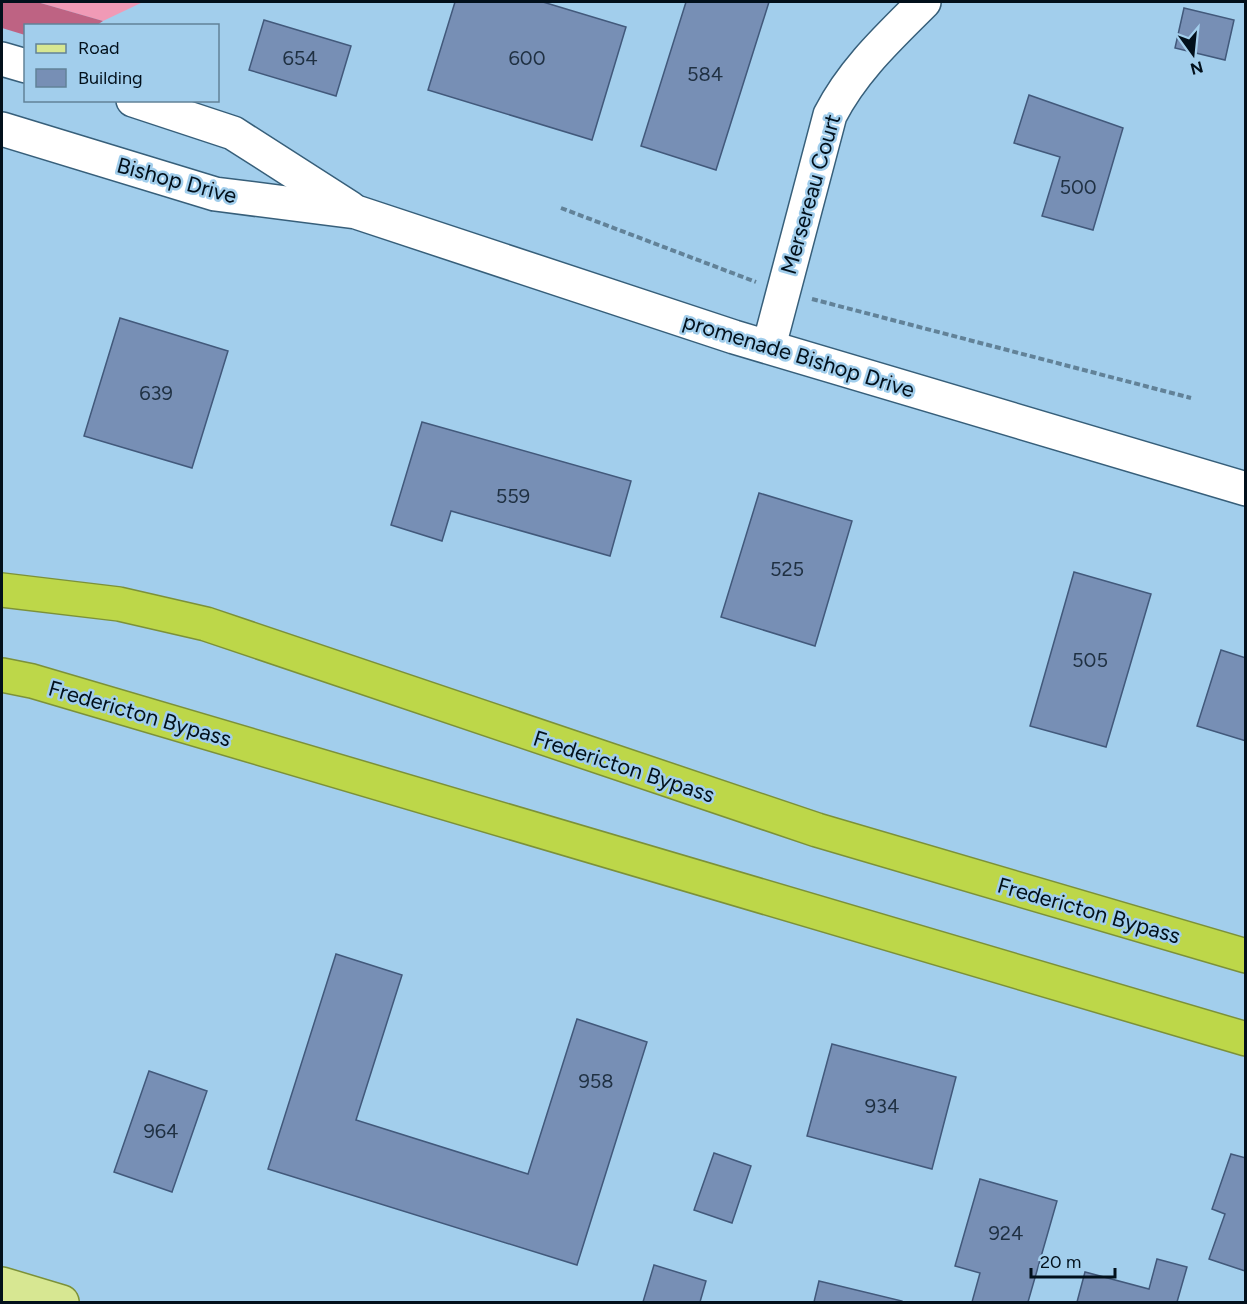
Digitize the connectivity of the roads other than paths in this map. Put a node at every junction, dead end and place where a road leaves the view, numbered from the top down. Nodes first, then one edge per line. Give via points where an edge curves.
1 (924, 2) edge
2 (2, 59) edge
3 (24, 65) edge
4 (139, 102) edge
5 (2, 129) edge
6 (357, 212) junction
7 (769, 346) junction
8 (1245, 489) edge
9 (2, 590) edge
10 (17, 678) edge
11 (1245, 956) edge
12 (1245, 1039) edge
13 (2, 1284) edge
14 (62, 1302) edge

1 - 7 street, Mersereau Court via 860,67 830,115
2 - 3 street
4 - 6 street via 233,133
5 - 6 street, Bishop Drive via 215,194
6 - 7 street, promenade Bishop Drive
7 - 8 street, promenade Bishop Drive
9 - 11 highway, Fredericton Bypass via 119,604 206,624 817,830
10 - 12 highway, Fredericton Bypass
13 - 14 main road

